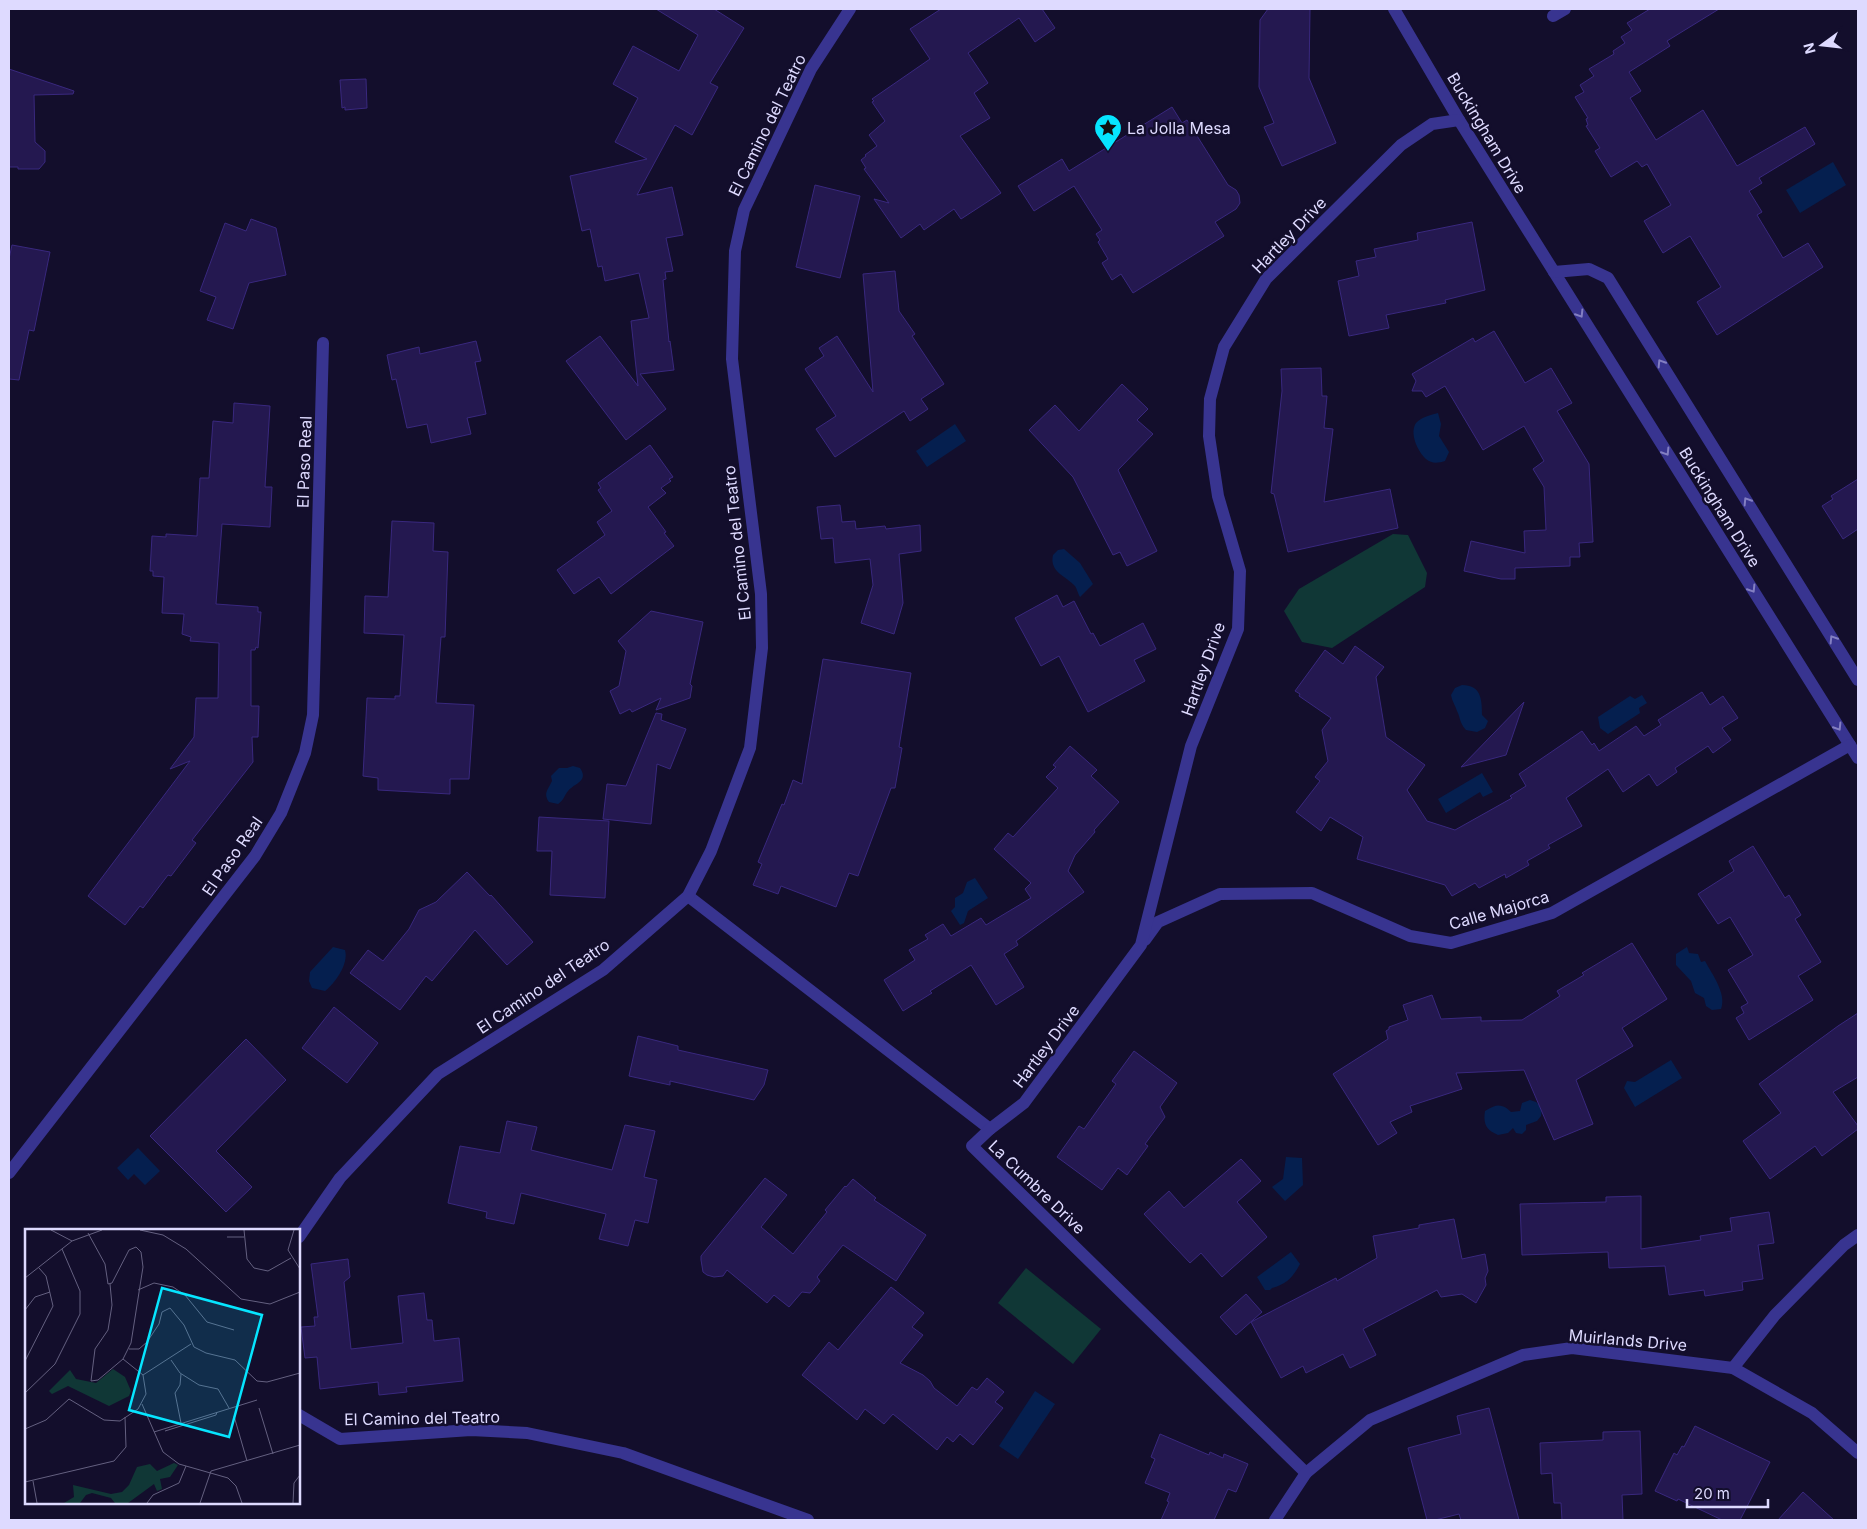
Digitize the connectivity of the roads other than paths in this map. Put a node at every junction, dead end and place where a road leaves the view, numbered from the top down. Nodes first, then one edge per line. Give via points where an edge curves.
1 (850, 9) edge
2 (1394, 9) edge
3 (1565, 9) edge
4 (1553, 16) dead end
5 (1459, 120) junction
6 (1554, 272) junction
7 (324, 343) dead end
8 (1858, 680) edge
9 (1850, 746) junction
10 (1858, 758) edge
11 (688, 896) junction
12 (1141, 945) junction
13 (990, 1129) junction
14 (9, 1174) edge
15 (1858, 1235) edge
16 (300, 1236) edge
17 (1734, 1368) junction
18 (300, 1416) edge
19 (1858, 1453) edge
20 (1306, 1473) junction
21 (808, 1520) edge
22 (1275, 1520) edge

1 - 11 street, El Camino del Teatro via 811,69 744,210 735,251 732,359 762,594 762,648 750,748 712,850
2 - 5 street, Buckingham Drive
3 - 4 street
5 - 6 street, Buckingham Drive
5 - 12 street, Hartley Drive via 1432,124 1401,145 1266,279 1224,348 1210,399 1209,436 1218,496 1240,571 1238,629 1191,746
8 -> 6 street, Buckingham Drive via 1608,278 1589,269
6 -> 9 street, Buckingham Drive
7 - 14 street, El Paso Real via 313,714 305,753 281,813 255,856
9 - 10 street, Buckingham Drive
9 - 12 street, Calle Majorca via 1552,913 1451,943 1410,936 1312,894 1220,894 1158,922
11 - 13 street, La Cumbre Drive
11 - 16 street, El Camino del Teatro via 603,970 438,1074 340,1178
12 - 13 street, Hartley Drive via 1024,1103
13 - 20 street, La Cumbre Drive via 972,1146
15 - 17 street via 1844,1245 1775,1315
17 - 19 street, Muirlands Drive via 1812,1413
17 - 20 street, Muirlands Drive via 1572,1348 1523,1356 1370,1420
18 - 21 street, El Camino del Teatro via 340,1439 471,1430 527,1433 623,1453
20 - 22 street, Muirlands Drive

